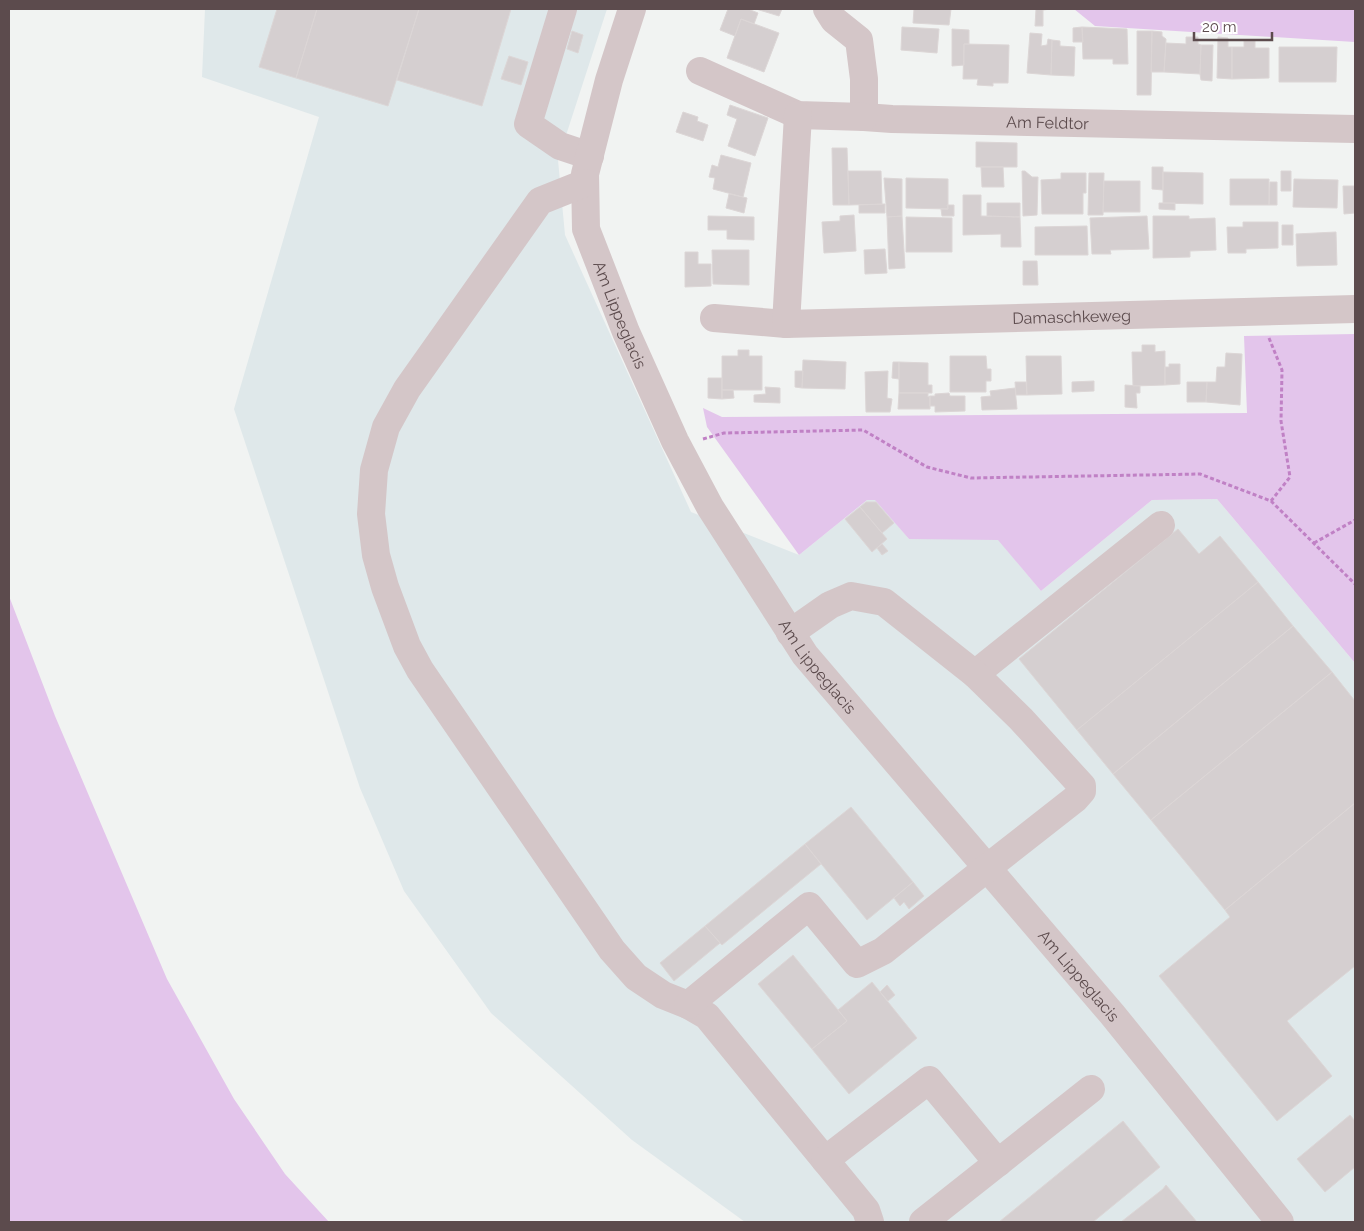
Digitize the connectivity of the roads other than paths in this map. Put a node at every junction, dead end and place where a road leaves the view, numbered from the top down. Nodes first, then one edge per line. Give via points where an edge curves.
1 (563, 9) edge
2 (632, 9) edge
3 (827, 9) edge
4 (700, 71) dead end
5 (798, 115) junction
6 (864, 117) junction
7 (1355, 130) edge
8 (590, 156) junction
9 (585, 183) junction
10 (1355, 309) edge
11 (714, 318) dead end
12 (786, 324) junction
13 (1161, 525) dead end
14 (790, 633) junction
15 (975, 674) junction
16 (987, 868) junction
17 (688, 1005) junction
18 (1091, 1089) dead end
19 (825, 1160) junction
20 (998, 1163) junction
21 (870, 1222) edge
22 (923, 1222) edge
23 (1280, 1222) edge

1 - 8 street via 528,124 560,146
2 - 8 street, Am Lippeglacis via 609,80
3 - 6 street via 834,20 859,40
4 - 5 street
5 - 6 street
5 - 12 street
6 - 7 street, Am Feldtor
8 - 9 street, Am Lippeglacis
9 - 14 street, Am Lippeglacis via 586,229 626,332 675,441 710,507
9 - 17 street via 540,201 406,389 386,427 374,470 371,514 376,555 407,646 420,670 612,950 636,977 663,995
10 - 12 street, Damaschkeweg
11 - 12 street, Damaschkeweg
13 - 15 street
14 - 15 street via 830,605 851,596 884,602
14 - 16 street, Am Lippeglacis via 805,655
15 - 16 street via 1082,786 1082,792 1075,799
16 - 17 street via 884,951 857,964 809,906
16 - 23 street, Am Lippeglacis via 1112,1014
17 - 19 street via 707,1016
18 - 20 street
19 - 20 street via 929,1080
19 - 21 street via 866,1210
20 - 22 street

